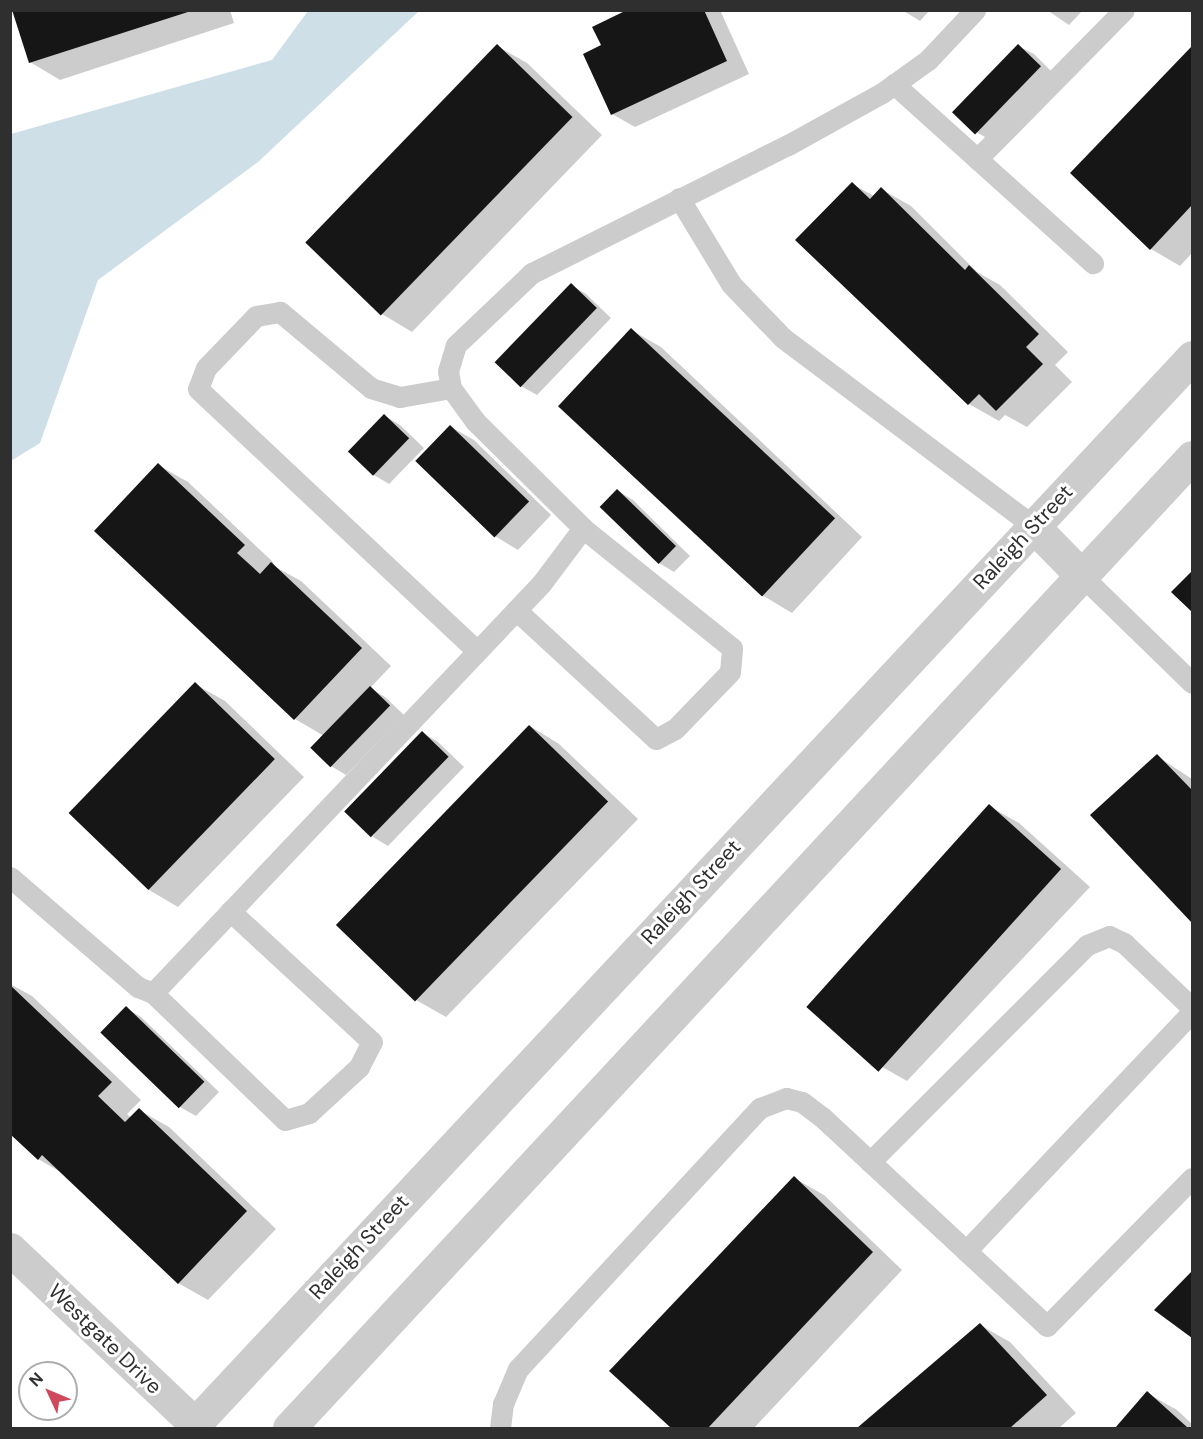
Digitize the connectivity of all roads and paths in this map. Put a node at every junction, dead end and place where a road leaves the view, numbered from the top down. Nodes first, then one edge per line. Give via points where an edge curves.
1 (975, 10) edge
2 (1124, 10) edge
3 (894, 84) junction
4 (977, 159) junction
5 (679, 198) junction
6 (1093, 263) dead end
7 (1192, 357) edge
8 (451, 388) junction
9 (1192, 458) edge
10 (1033, 526) junction
11 (583, 528) junction
12 (1081, 575) junction
13 (516, 610) junction
14 (477, 651) junction
15 (1192, 683) edge
16 (10, 877) edge
17 (230, 911) junction
18 (153, 993) junction
19 (1192, 1010) edge
20 (870, 1162) junction
21 (1192, 1178) edge
22 (10, 1249) edge
23 (966, 1251) junction
24 (195, 1427) edge
25 (289, 1428) edge
26 (500, 1428) edge

1 - 3 lane via 928,60
2 - 4 lane
3 - 4 lane
3 - 5 lane via 788,145
4 - 6 lane
5 - 8 lane via 532,273 456,345 448,371
5 - 10 lane via 731,284 783,338
7 - 10 street, Raleigh Street
8 - 11 lane via 475,421
8 - 14 lane via 400,397 370,388 280,312 256,316 206,368 198,389
9 - 12 street
10 - 12 street
10 - 24 street, Raleigh Street
11 - 13 lane via 542,584
11 - 13 lane via 732,648 730,672 675,729 656,739
12 - 15 lane
12 - 25 street
13 - 14 lane
14 - 17 lane
16 - 18 lane via 138,987
17 - 18 lane
17 - 18 lane via 372,1042 359,1067 309,1113 285,1120
19 - 20 lane via 1124,943 1109,936 1086,945
19 - 23 lane
20 - 23 lane
20 - 26 lane via 802,1102 786,1098 760,1108 518,1369 504,1404
21 - 23 lane via 1047,1326
22 - 24 street, Westgate Drive

